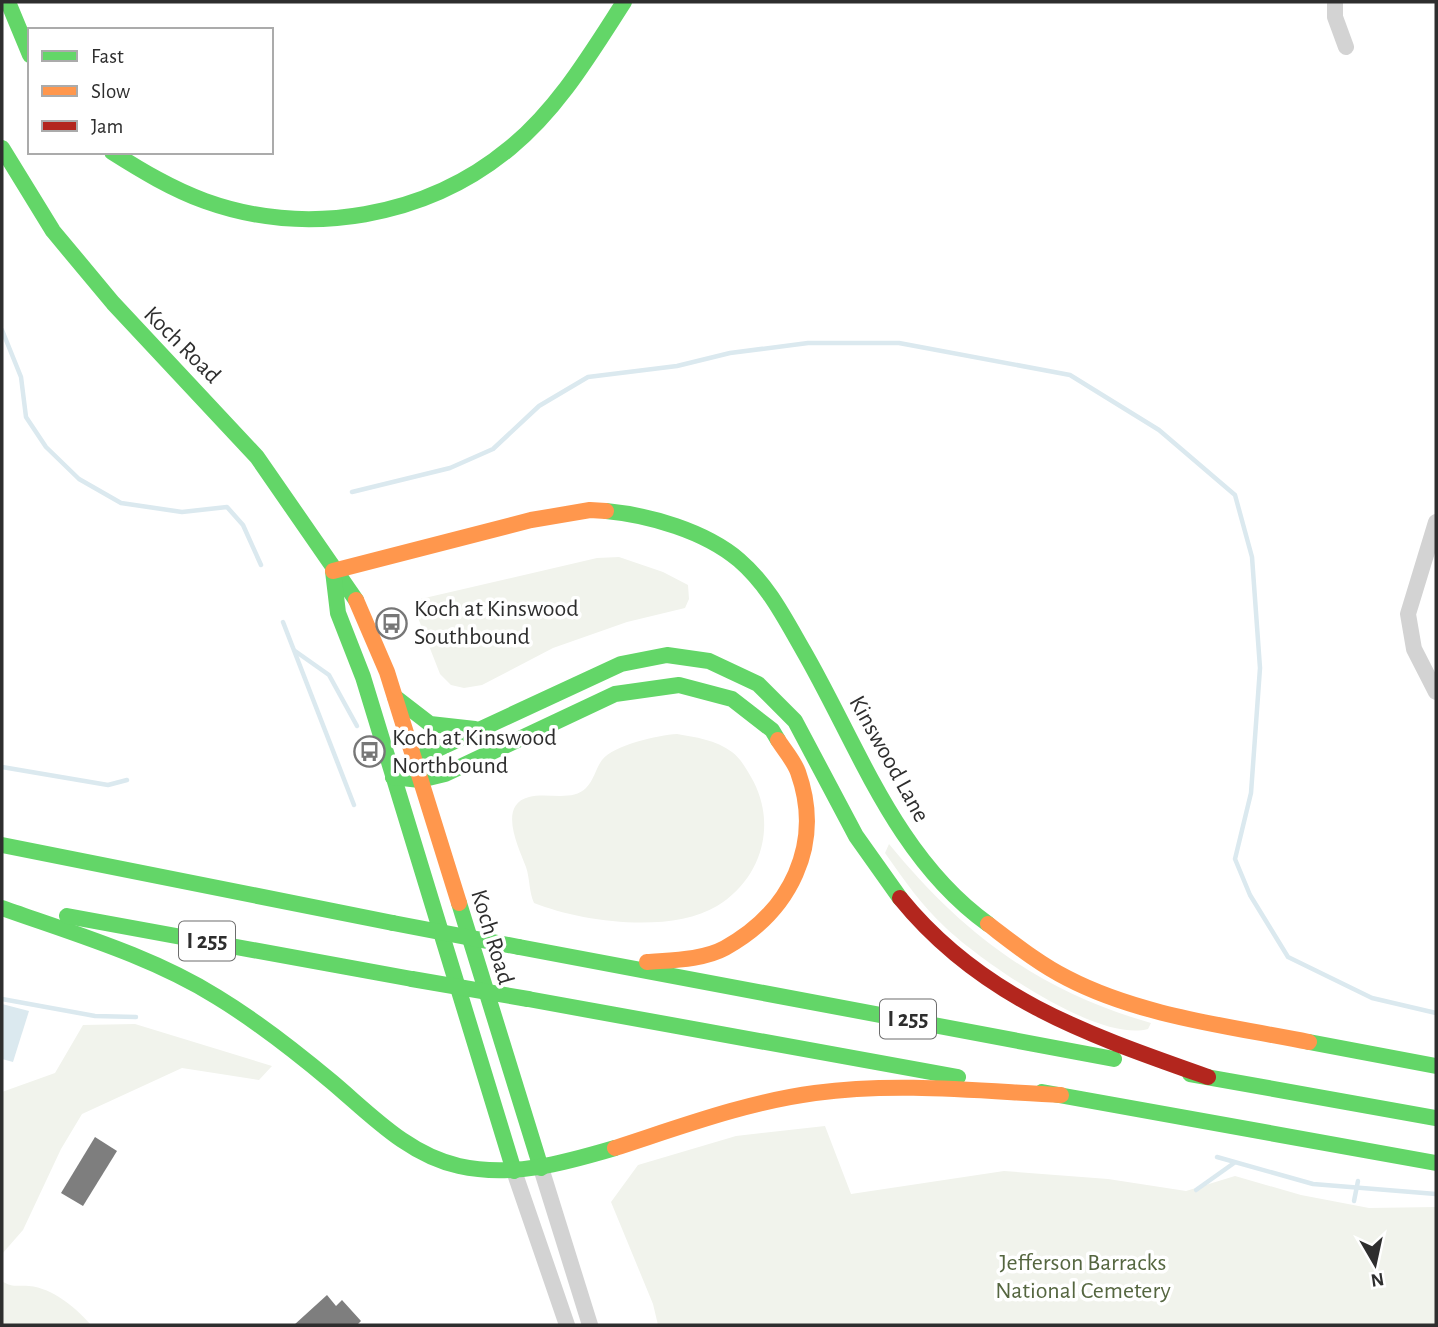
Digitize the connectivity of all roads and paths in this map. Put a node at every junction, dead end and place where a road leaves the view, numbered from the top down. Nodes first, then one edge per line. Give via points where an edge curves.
1 (8, 2) edge
2 (624, 2) edge
3 (1335, 2) edge
4 (1346, 47) dead end
5 (28, 50) edge
6 (2, 148) edge
7 (114, 154) edge
8 (1436, 522) edge
9 (1432, 548) edge
10 (333, 571) junction
11 (1436, 692) edge
12 (395, 697) junction
13 (482, 729) junction
14 (414, 760) junction
15 (393, 777) junction
16 (420, 780) junction
17 (2, 845) edge
18 (2, 906) edge
19 (608, 965) junction
20 (1436, 1066) edge
21 (1208, 1077) junction
22 (1060, 1095) junction
23 (1436, 1118) edge
24 (1436, 1163) edge
25 (541, 1168) junction
26 (514, 1171) junction
27 (567, 1325) edge
28 (590, 1325) edge

1 - 5 main road
2 - 7 main road via 565,89 527,133 465,180 418,201 358,217 270,218 178,192
3 - 4 street via 1335,18
6 - 10 main road, Koch Road via 71,257 127,322 245,442 292,502
8 - 9 street
9 - 11 street via 1408,614 1414,649
10 - 12 main road, Koch Road via 360,606
10 - 15 main road, Koch Road via 338,613
10 - 20 main road, Kinswood Lane via 531,520 590,510 638,514 687,530 737,558 770,592 861,765 929,871 978,917 1026,952 1066,978 1112,998 1206,1022
12 - 13 main road via 431,726
12 - 14 main road, Koch Road
13 - 14 main road
13 - 21 main road via 623,662 645,657 696,657 741,673 777,698 794,718 876,868 917,919 960,960 1011,996 1066,1024
14 - 15 main road
14 - 16 main road, Koch Road
15 - 16 main road
15 - 26 main road, Koch Road
16 - 19 main road via 444,774 640,686 673,683 709,688 730,696 768,724 792,760 807,822 802,863 783,900 758,928 724,948 682,960
16 - 25 main road, Koch Road
17 - 19 main road, I 255, bridge
18 - 22 main road, I 255, bridge
18 - 26 main road via 134,956 214,995 296,1052 424,1154 460,1166
19 - 21 main road, I 255
21 - 23 main road, I 255
22 - 24 main road, I 255
22 - 25 main road via 884,1090 815,1093 744,1108
25 - 26 main road
25 - 28 street, Koch Road
26 - 27 street, Koch Road

